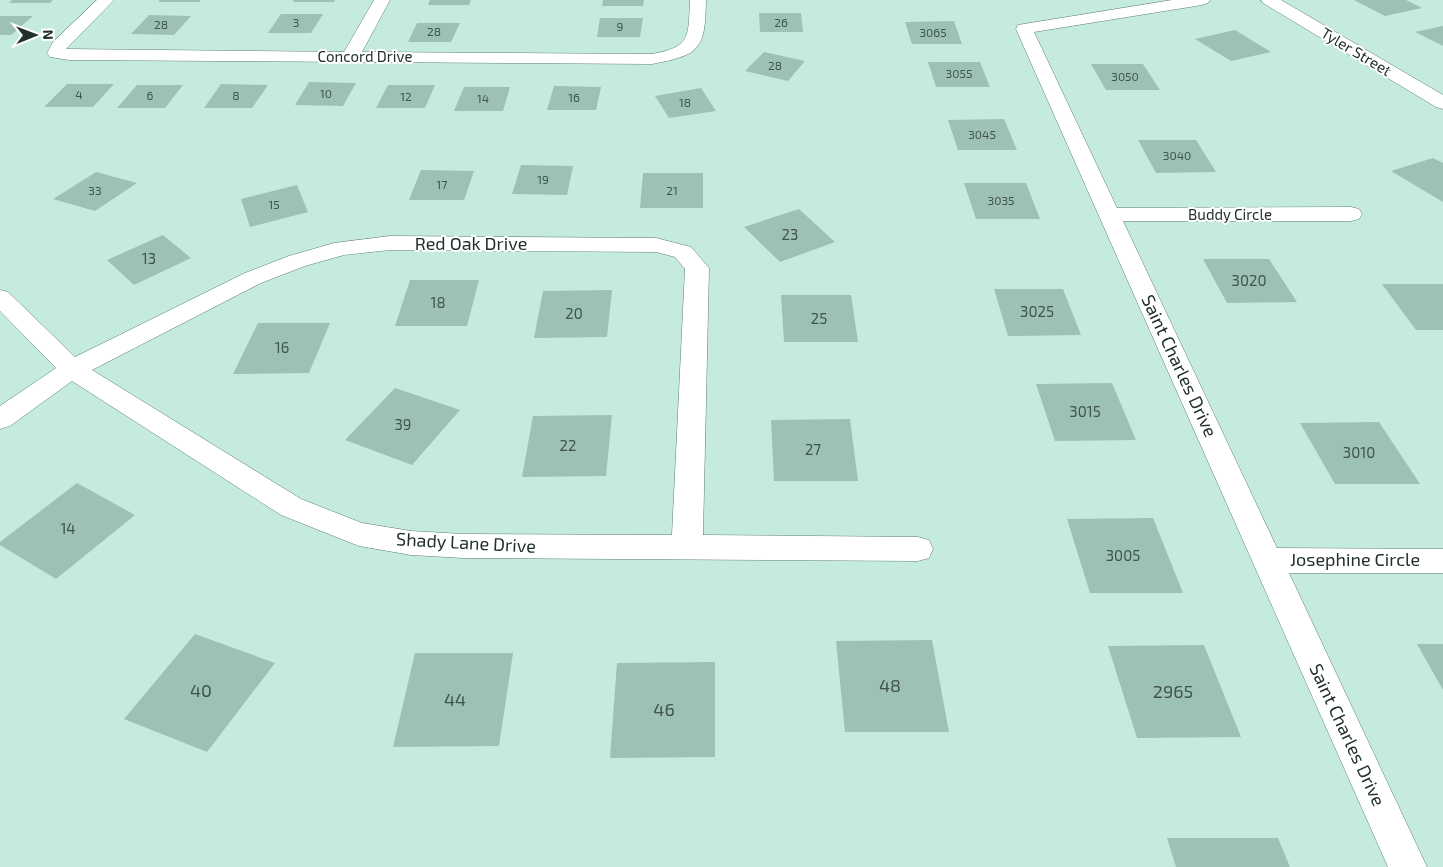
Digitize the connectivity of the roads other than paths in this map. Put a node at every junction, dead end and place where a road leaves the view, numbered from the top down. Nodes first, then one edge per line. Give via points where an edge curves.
1 (106, 0) edge
2 (382, 0) edge
3 (698, 0) edge
4 (1202, 0) edge
5 (1269, 0) edge
6 (350, 57) junction
7 (1443, 103) edge
8 (1351, 214) dead end
9 (1109, 215) junction
10 (0, 297) edge
11 (72, 369) junction
12 (0, 420) edge
13 (687, 547) junction
14 (918, 549) dead end
15 (1267, 560) junction
16 (1443, 561) edge
17 (1408, 867) edge

1 - 6 street, Concord Drive via 59,46 56,53
2 - 6 street
3 - 6 street, Concord Drive via 696,36 691,47 674,56 652,59
4 - 9 street, Saint Charles Drive via 1024,29
5 - 7 street, Tyler Street
8 - 9 street, Buddy Circle
9 - 15 street, Saint Charles Drive
10 - 11 street, Shady Lane Drive
11 - 12 street, Red Oak Drive
11 - 13 street, Shady Lane Drive via 291,507 359,534 411,543 463,546
11 - 13 street, Red Oak Drive via 253,278 342,248 390,243 656,245 683,252 697,268
13 - 14 street, Shady Lane Drive
15 - 16 street, Josephine Circle
15 - 17 street, Saint Charles Drive

